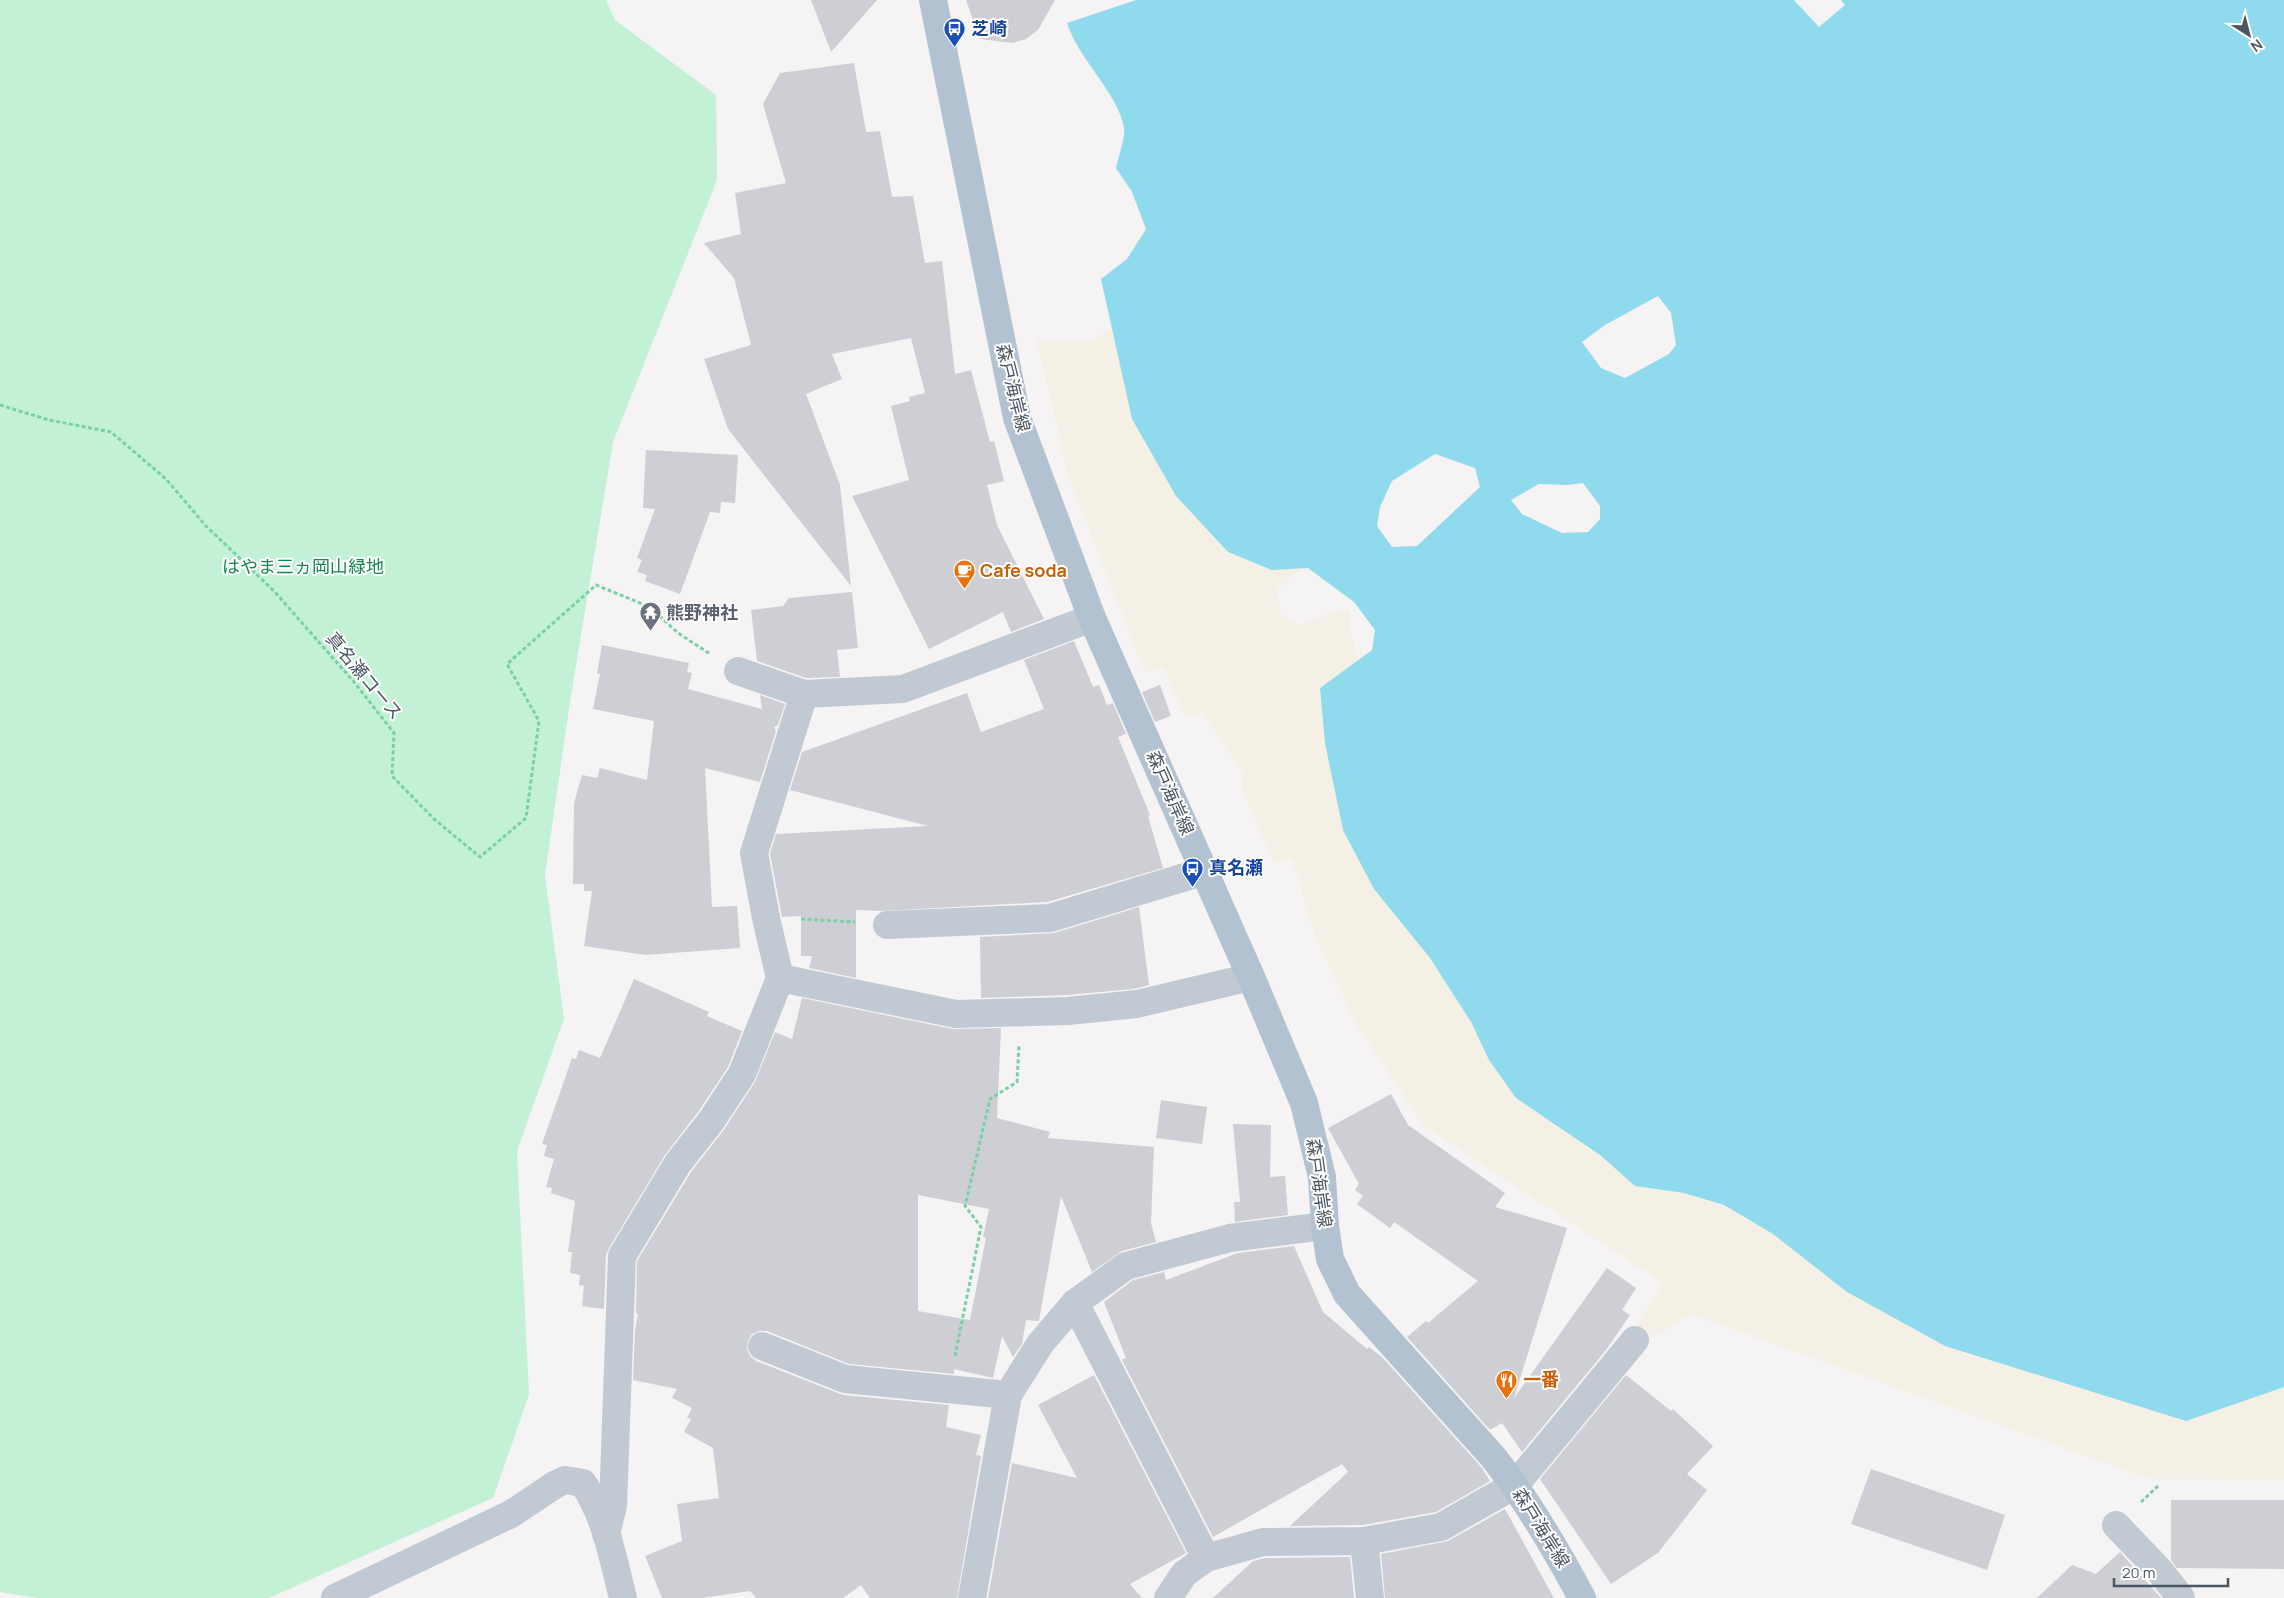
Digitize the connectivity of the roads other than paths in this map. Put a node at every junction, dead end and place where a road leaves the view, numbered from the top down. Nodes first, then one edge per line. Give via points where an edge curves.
1 (933, 0) edge
2 (1092, 618) junction
3 (738, 671) road end
4 (804, 694) junction
5 (1205, 872) junction
6 (888, 925) road end
7 (1251, 977) junction
8 (780, 978) junction
9 (1325, 1226) junction
10 (1075, 1303) junction
11 (1635, 1340) dead end
12 (762, 1346) dead end
13 (1008, 1395) junction
14 (1515, 1485) junction
15 (2116, 1524) dead end
16 (606, 1534) junction
17 (1364, 1541) junction
18 (1206, 1558) junction
19 (335, 1598) edge
20 (623, 1598) edge
21 (972, 1598) edge
22 (1168, 1598) edge
23 (1370, 1598) edge
24 (1582, 1598) edge
25 (2181, 1598) edge

1 - 2 main road, 森戸海岸線 via 1017,418
2 - 4 street via 903,689
2 - 5 main road, 森戸海岸線
3 - 4 street
4 - 8 street via 754,852
5 - 6 street via 1050,918
5 - 7 main road, 森戸海岸線
7 - 8 street via 1137,1004 1068,1011 956,1014
7 - 9 main road, 森戸海岸線 via 1304,1103 1322,1178
8 - 16 street via 742,1074 678,1163 622,1256 613,1506
9 - 10 street via 1230,1238 1126,1266
9 - 14 main road, 森戸海岸線 via 1330,1259 1347,1294
10 - 13 street via 1040,1344
10 - 18 street
11 - 14 street
12 - 13 street via 845,1379
13 - 21 street
14 - 17 street via 1441,1527
14 - 24 main road, 森戸海岸線 via 1554,1545
15 - 25 street via 2160,1570
16 - 19 street via 592,1496 582,1483 565,1480 510,1514
16 - 20 street
17 - 18 street via 1263,1542
17 - 23 street
18 - 22 street via 1184,1574

